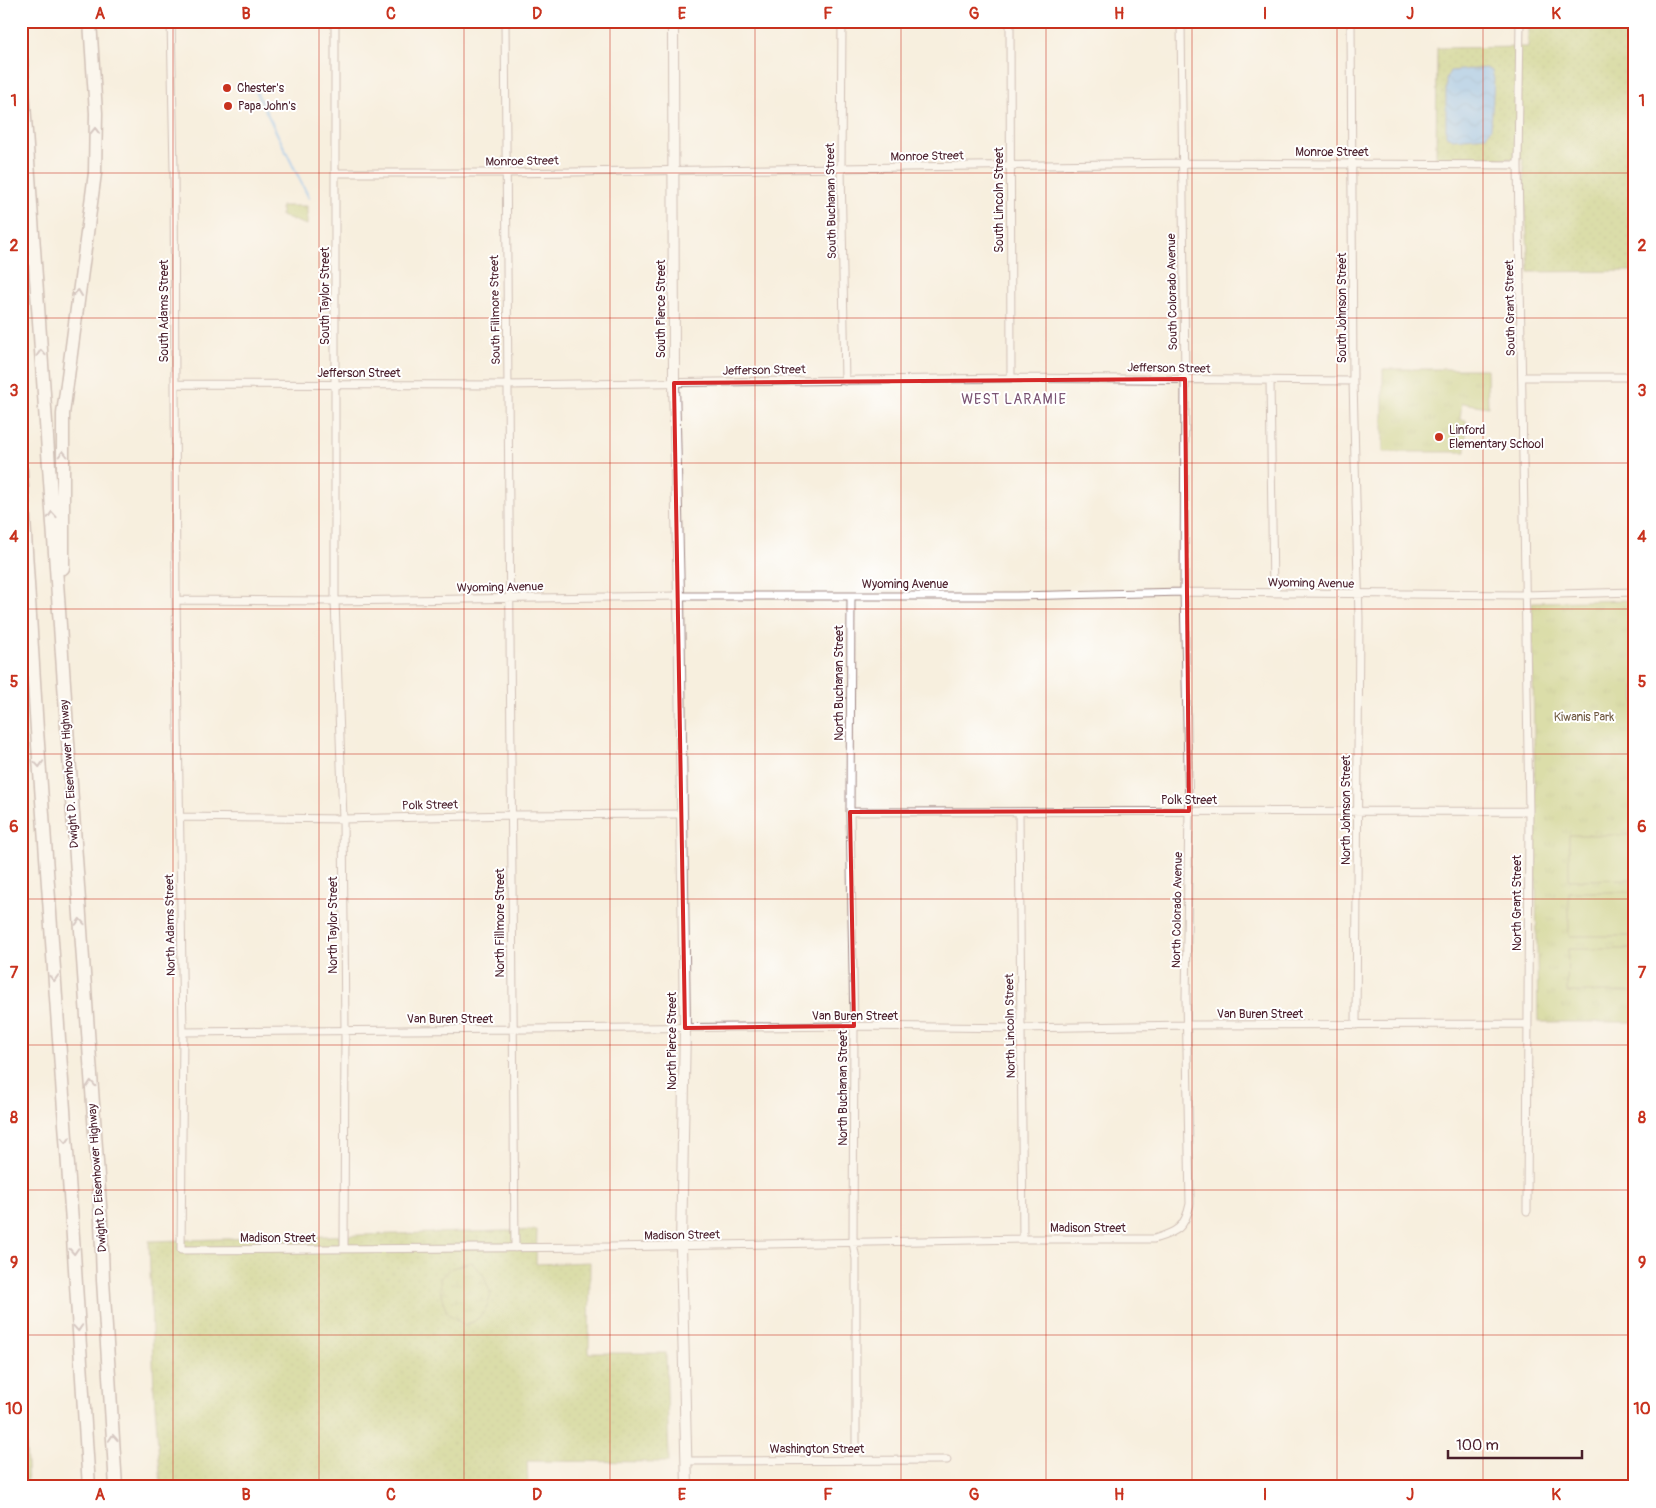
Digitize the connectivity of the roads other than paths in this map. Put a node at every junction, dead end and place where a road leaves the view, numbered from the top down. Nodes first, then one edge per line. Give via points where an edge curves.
1 (90, 21) edge
2 (171, 21) edge
3 (336, 21) edge
4 (504, 21) edge
5 (673, 21) edge
6 (842, 21) edge
7 (1010, 21) edge
8 (1181, 21) edge
9 (1351, 21) edge
10 (1520, 21) edge
11 (21, 60) edge
12 (1182, 163) junction
13 (1353, 163) junction
14 (1518, 165) junction
15 (1011, 166) junction
16 (842, 168) junction
17 (674, 169) junction
18 (337, 173) junction
19 (505, 173) junction
20 (1522, 377) junction
21 (1011, 378) junction
22 (1635, 378) edge
23 (1185, 379) junction
24 (1270, 380) junction
25 (845, 381) junction
26 (1353, 381) junction
27 (674, 383) junction
28 (175, 384) junction
29 (336, 384) junction
30 (508, 385) junction
31 (21, 470) edge
32 (21, 586) edge
33 (1184, 592) junction
34 (1635, 592) edge
35 (1273, 593) junction
36 (1358, 595) junction
37 (680, 596) junction
38 (851, 596) junction
39 (1524, 596) junction
40 (509, 598) junction
41 (176, 600) junction
42 (335, 601) junction
43 (63, 678) junction
44 (37, 730) junction
45 (1189, 811) junction
46 (1356, 811) junction
47 (1529, 811) junction
48 (850, 812) junction
49 (1019, 813) junction
50 (681, 814) junction
51 (511, 815) junction
52 (180, 817) junction
53 (343, 819) junction
54 (1528, 1024) junction
55 (1187, 1025) junction
56 (1356, 1025) junction
57 (854, 1026) junction
58 (685, 1028) junction
59 (1021, 1028) junction
60 (512, 1030) junction
61 (345, 1031) junction
62 (183, 1032) junction
63 (1527, 1211) dead end
64 (1181, 1227) joint
65 (1023, 1239) junction
66 (853, 1243) junction
67 (681, 1246) junction
68 (344, 1248) junction
69 (515, 1248) junction
70 (181, 1250) joint
71 (856, 1460) junction
72 (947, 1460) dead end
73 (686, 1461) junction
74 (89, 1487) edge
75 (116, 1487) edge
76 (687, 1487) edge

43 -> 1 highway via 63,414 95,173 96,113
2 - 28 street, South Adams Street
3 - 18 street, South Taylor Street
4 - 19 street, South Fillmore Street
5 - 17 main road, South Pierce Street
6 - 16 street, South Buchanan Street
7 - 15 street, South Lincoln Street
8 - 12 street, South Colorado Avenue
9 - 13 street, South Johnson Street
10 - 14 street, South Grant Street
43 -> 11 highway, Dwight D. Eisenhower Highway
12 - 13 street, Monroe Street
12 - 15 street, Monroe Street
12 - 23 street, South Colorado Avenue
13 - 14 street, Monroe Street
13 - 26 street, South Johnson Street
14 - 20 street, South Grant Street
15 - 16 street, Monroe Street
15 - 21 street, South Lincoln Street
16 - 17 street, Monroe Street
16 - 25 street, South Buchanan Street
17 - 19 street, Monroe Street
17 - 27 main road, South Pierce Street
18 - 19 street, Monroe Street
18 - 29 street, South Taylor Street
19 - 30 street, South Fillmore Street
20 - 22 street
20 - 39 street, South Grant Street
21 - 23 street, Jefferson Street
21 - 25 street, Jefferson Street
23 - 24 street, Jefferson Street
23 - 33 street, South Colorado Avenue
24 - 26 street, Jefferson Street
24 - 35 street
25 - 27 street, Jefferson Street
26 - 36 street, South Johnson Street
27 - 30 street, Jefferson Street
27 - 37 main road, South Pierce Street
28 - 29 street, Jefferson Street
28 - 41 street, South Adams Street
29 - 30 street, Jefferson Street
29 - 42 street, South Taylor Street
30 - 40 street, South Fillmore Street
31 - 44 highway
32 - 44 highway
33 - 35 street, Wyoming Avenue
33 - 38 street, Wyoming Avenue
33 - 45 street, North Colorado Avenue
34 - 39 street, Wyoming Avenue
35 - 36 street, Wyoming Avenue
36 - 39 street, Wyoming Avenue
36 - 46 street, North Johnson Street
37 - 38 street, Wyoming Avenue
37 - 40 street, Wyoming Avenue
37 - 50 main road, North Pierce Street
38 - 48 street, North Buchanan Street
39 - 47 street, North Grant Street
40 - 42 street, Wyoming Avenue
40 - 51 street, North Fillmore Street
41 - 42 street, Wyoming Avenue
41 - 52 street, North Adams Street
42 - 53 street, North Taylor Street
75 -> 43 highway, Dwight D. Eisenhower Highway
44 -> 74 highway
45 - 46 street, Polk Street
45 - 49 street, Polk Street
45 - 55 street, North Colorado Avenue
46 - 47 street, Polk Street
46 - 56 street, North Johnson Street
47 - 54 street, North Grant Street
48 - 49 street, Polk Street
48 - 57 street, North Buchanan Street
49 - 59 street, North Lincoln Street
50 - 51 street, Polk Street
50 - 58 main road, North Pierce Street
51 - 53 street, Polk Street
51 - 60 street, North Fillmore Street
52 - 53 street, Polk Street
52 - 62 street, North Adams Street
53 - 61 street, North Taylor Street
54 - 56 street, Van Buren Street
54 - 63 street, North Grant Street
55 - 56 street, Van Buren Street
55 - 59 street, Van Buren Street
55 - 64 street, North Colorado Avenue via 1190,1204
57 - 58 street, Van Buren Street
57 - 59 street, Van Buren Street
57 - 66 street, North Buchanan Street
58 - 60 street, Van Buren Street
58 - 67 main road, North Pierce Street
59 - 65 street, North Lincoln Street
60 - 61 street, Van Buren Street
60 - 69 street, North Fillmore Street
61 - 62 street, Van Buren Street
61 - 68 street, North Taylor Street
62 - 70 street, North Adams Street
64 - 65 street, Madison Street via 1154,1239
65 - 66 street, Madison Street
66 - 67 street, Madison Street
66 - 71 street, North Buchanan Street via 856,1259
67 - 69 street, Madison Street
67 - 73 main road, North Pierce Street
68 - 69 street, Madison Street
68 - 70 street, Madison Street
71 - 72 street, Washington Street
71 - 73 street, Washington Street
73 - 76 main road, North Pierce Street

